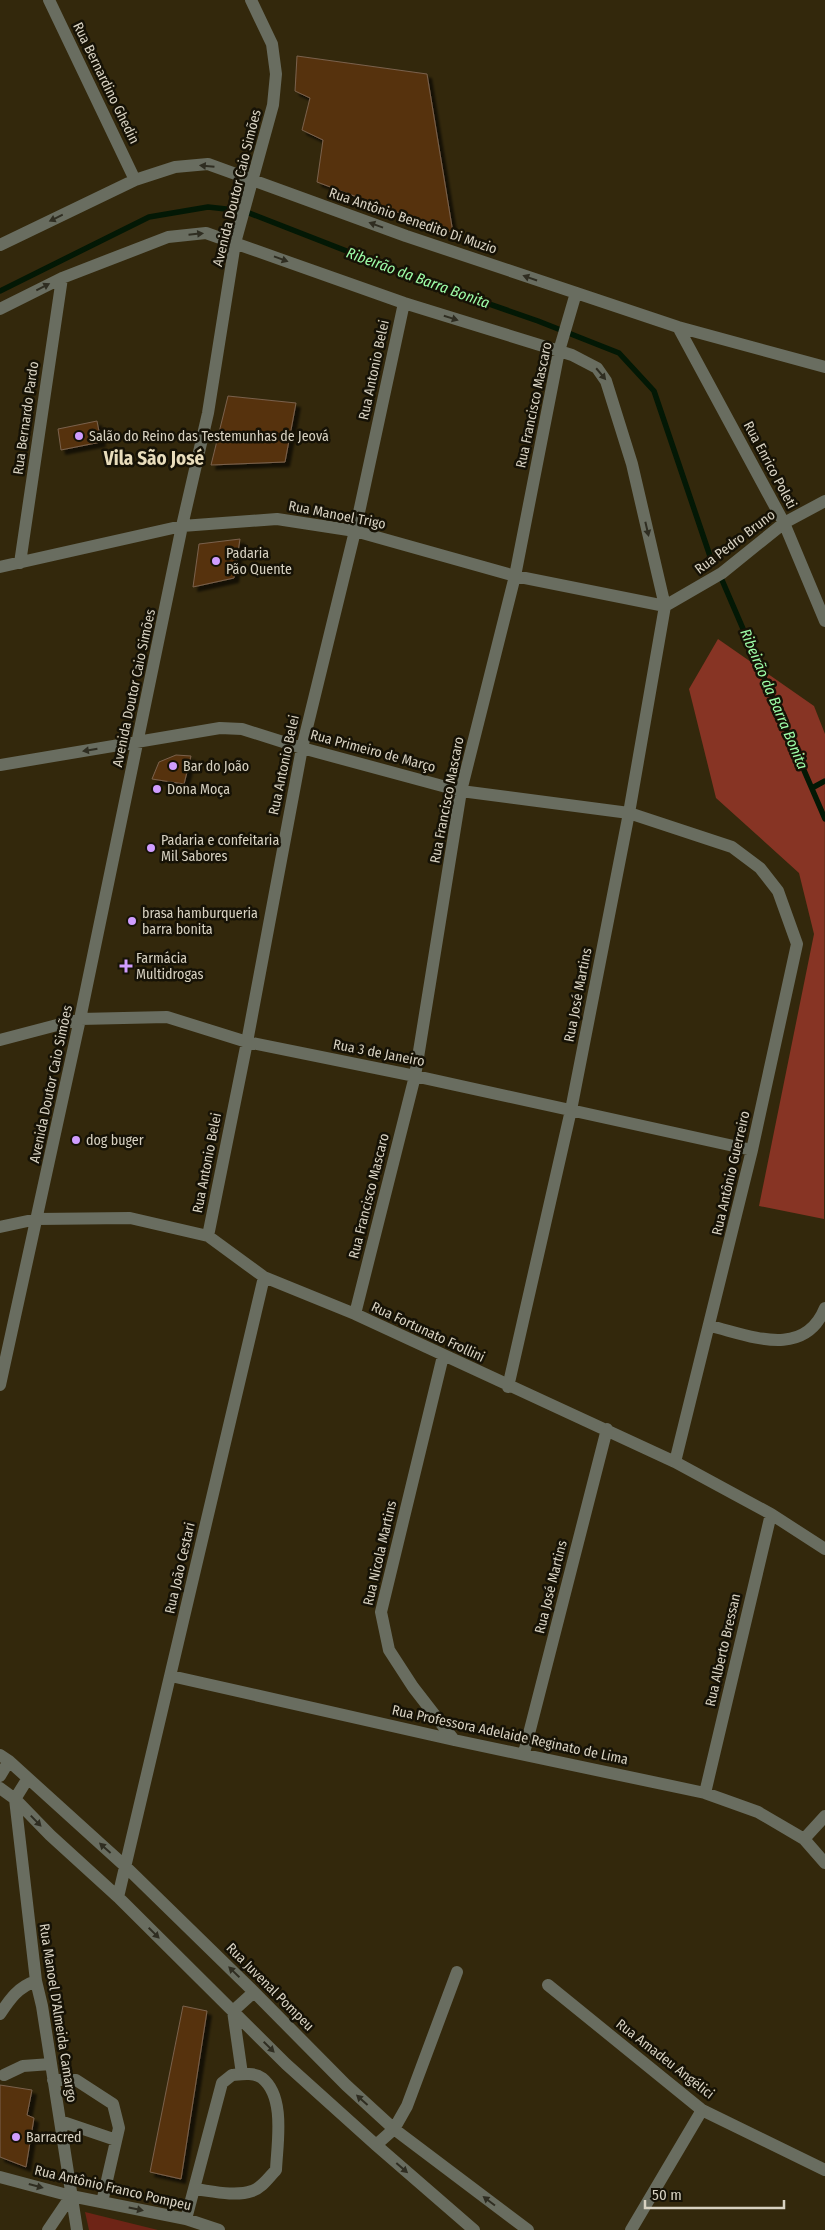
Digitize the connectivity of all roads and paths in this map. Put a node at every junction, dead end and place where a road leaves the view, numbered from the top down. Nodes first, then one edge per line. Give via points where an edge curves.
1 (49, 0) edge
2 (251, 0) edge
3 (253, 179) junction
4 (135, 180) junction
5 (235, 243) junction
6 (0, 245) edge
7 (62, 278) junction
8 (575, 296) junction
9 (404, 304) junction
10 (0, 309) edge
11 (678, 328) junction
12 (559, 351) junction
13 (825, 367) edge
14 (825, 502) edge
15 (784, 523) junction
16 (182, 526) junction
17 (354, 531) junction
18 (20, 563) junction
19 (0, 567) edge
20 (515, 576) junction
21 (665, 606) junction
22 (825, 621) edge
23 (138, 742) junction
24 (302, 748) junction
25 (0, 765) edge
26 (462, 791) junction
27 (629, 812) junction
28 (778, 891) joint
29 (80, 1019) junction
30 (0, 1040) edge
31 (247, 1042) junction
32 (415, 1076) junction
33 (572, 1110) junction
34 (752, 1150) junction
35 (37, 1218) junction
36 (0, 1227) edge
37 (208, 1236) junction
38 (264, 1276) junction
39 (825, 1308) edge
40 (355, 1314) junction
41 (710, 1326) junction
42 (443, 1356) junction
43 (0, 1385) edge
44 (508, 1386) junction
45 (608, 1429) junction
46 (675, 1462) junction
47 (770, 1514) junction
48 (823, 1542) edge
49 (170, 1676) junction
50 (454, 1740) junction
51 (524, 1753) junction
52 (5, 1758) edge
53 (0, 1776) edge
54 (28, 1778) junction
55 (0, 1788) edge
56 (705, 1793) junction
57 (16, 1800) junction
58 (825, 1816) edge
59 (804, 1839) junction
60 (825, 1863) edge
61 (126, 1867) junction
62 (118, 1897) junction
63 (457, 1972) dead end
64 (36, 1981) junction
65 (548, 1985) dead end
66 (254, 1992) junction
67 (233, 2011) junction
68 (0, 2014) edge
69 (51, 2064) junction
70 (242, 2074) junction
71 (4, 2075) dead end
72 (54, 2080) junction
73 (702, 2110) junction
74 (60, 2121) junction
75 (394, 2129) junction
76 (116, 2140) junction
77 (376, 2145) junction
78 (825, 2170) edge
79 (0, 2177) edge
80 (194, 2189) junction
81 (71, 2196) junction
82 (102, 2202) junction
83 (186, 2219) junction
84 (48, 2230) edge
85 (77, 2230) edge
86 (219, 2230) edge
87 (474, 2230) edge
88 (528, 2230) edge
89 (631, 2230) edge

1 - 4 street, Rua Bernardino Ghedin
2 - 3 street, Avenida Doutor Caio Simões via 272,44 276,74 273,105
3 -> 4 street, Rua Antônio Benedito Di Muzio via 208,164 175,167
3 - 5 street, Avenida Doutor Caio Simões
8 -> 3 street, Rua Antônio Benedito Di Muzio
4 -> 6 street, Rua Antônio Benedito Di Muzio
7 -> 5 street via 168,237 206,233
5 -> 9 street
5 - 16 street, Avenida Doutor Caio Simões via 208,413
10 -> 7 street
7 - 18 street, Rua Bernardo Pardo
8 - 11 street, Rua Antônio Benedito Di Muzio
8 - 12 street, Rua Francisco Mascaro
9 -> 12 street
9 - 17 street, Rua Antonio Belei
11 - 13 street, Rua Antônio Benedito Di Muzio
11 - 15 street, Rua Enrico Poleti
12 - 20 street, Rua Francisco Mascaro
12 -> 21 street via 597,368 606,381 632,464
14 - 15 street, Rua Pedro Bruno
15 - 21 street, Rua Pedro Bruno via 722,574
15 - 22 street, Rua Enrico Poleti
16 - 17 street, Rua Manoel Trigo via 277,519
16 - 18 street, Rua Manoel Trigo
16 - 23 street, Avenida Doutor Caio Simões
17 - 20 street, Rua Manoel Trigo
17 - 24 street, Rua Antonio Belei
18 - 19 street, Rua Manoel Trigo
20 - 21 street, Rua Manoel Trigo
20 - 26 street, Rua Francisco Mascaro
21 - 27 street, Rua José Martins
23 - 24 street, Rua Primeiro de Março via 220,728 242,728
23 -> 25 street, Rua Primeiro de Março
23 - 29 street, Avenida Doutor Caio Simões
24 - 26 street, Rua Primeiro de Março
24 - 31 street, Rua Antonio Belei
26 - 27 street, Rua Primeiro de Março
26 - 32 street, Rua Francisco Mascaro
27 - 28 street, Rua Primeiro de Março via 732,848 760,868
27 - 33 street, Rua José Martins
28 - 34 street, Rua Antônio Guerreiro via 797,944
29 - 30 street, Rua 3 de Janeiro
29 - 31 street, Rua 3 de Janeiro via 167,1017
29 - 35 street, Avenida Doutor Caio Simões
31 - 32 street, Rua 3 de Janeiro
31 - 37 street, Rua Antonio Belei
32 - 33 street, Rua 3 de Janeiro
32 - 40 street, Rua Francisco Mascaro
33 - 34 street, Rua 3 de Janeiro
33 - 44 street, Rua José Martins
34 - 41 street, Rua Antônio Guerreiro
35 - 36 street, Rua Fortunato Frollini
35 - 37 street, Rua Fortunato Frollini via 130,1218
35 - 43 street, Avenida Doutor Caio Simões
37 - 38 street, Rua Fortunato Frollini
38 - 40 street, Rua Fortunato Frollini
38 - 49 street, Rua João Cestari
39 - 41 street via 814,1325 788,1340 773,1341
40 - 42 street, Rua Fortunato Frollini
41 - 46 street, Rua Antônio Guerreiro
42 - 44 street, Rua Fortunato Frollini
42 - 50 street, Rua Nicola Martins via 380,1612 389,1650
44 - 45 street, Rua Fortunato Frollini
45 - 46 street, Rua Fortunato Frollini
45 - 51 street, Rua José Martins
46 - 47 street, Rua Fortunato Frollini
47 - 48 street, Rua Fortunato Frollini
47 - 56 street, Rua Alberto Bressan
49 - 50 street, Rua Professora Adelaide Reginato de Lima
49 - 61 street, Rua João Cestari
50 - 51 street, Rua Professora Adelaide Reginato de Lima
51 - 56 street, Rua Professora Adelaide Reginato de Lima
52 - 53 street
52 - 54 street, Rua Juvenal Pompeu
54 - 57 street
61 -> 54 street, Rua Juvenal Pompeu
55 - 57 street
56 - 59 street, Rua Professora Adelaide Reginato de Lima via 758,1812
57 -> 62 street
57 - 64 street, Rua Manoel D'Almeida Camargo
58 - 59 street
59 - 60 street, Rua Professora Adelaide Reginato de Lima
61 - 62 street, Rua João Cestari
66 -> 61 street, Rua Juvenal Pompeu
62 -> 67 street
63 - 75 street via 407,2106
64 - 68 street via 25,1985
64 - 69 street, Rua Manoel D'Almeida Camargo
65 - 73 street, Rua Amadeu Angélici
66 - 67 street
75 -> 66 street, Rua Juvenal Pompeu
67 - 70 street
67 -> 77 street
69 - 71 street via 23,2066
69 - 72 street, Rua Manoel D'Almeida Camargo
70 - 80 street via 232,2075 222,2084
70 - 80 street via 262,2078 278,2102 276,2170 253,2191
72 - 74 street, Rua Manoel D'Almeida Camargo
72 - 76 street via 76,2080 113,2104 118,2128
73 - 78 street, Rua Amadeu Angélici
73 - 89 street
74 - 76 street
74 - 81 street, Rua Manoel D'Almeida Camargo
75 - 77 street
88 -> 75 street, Rua Juvenal Pompeu
76 - 82 street
77 -> 87 street
79 -> 81 street, Rua Antônio Franco Pompeu
80 - 83 street
81 - 82 street, Rua Antônio Franco Pompeu
81 - 84 street
81 - 85 street, Rua Manoel D'Almeida Camargo
82 -> 83 street, Rua Antônio Franco Pompeu
83 - 86 street, Rua Antônio Franco Pompeu

